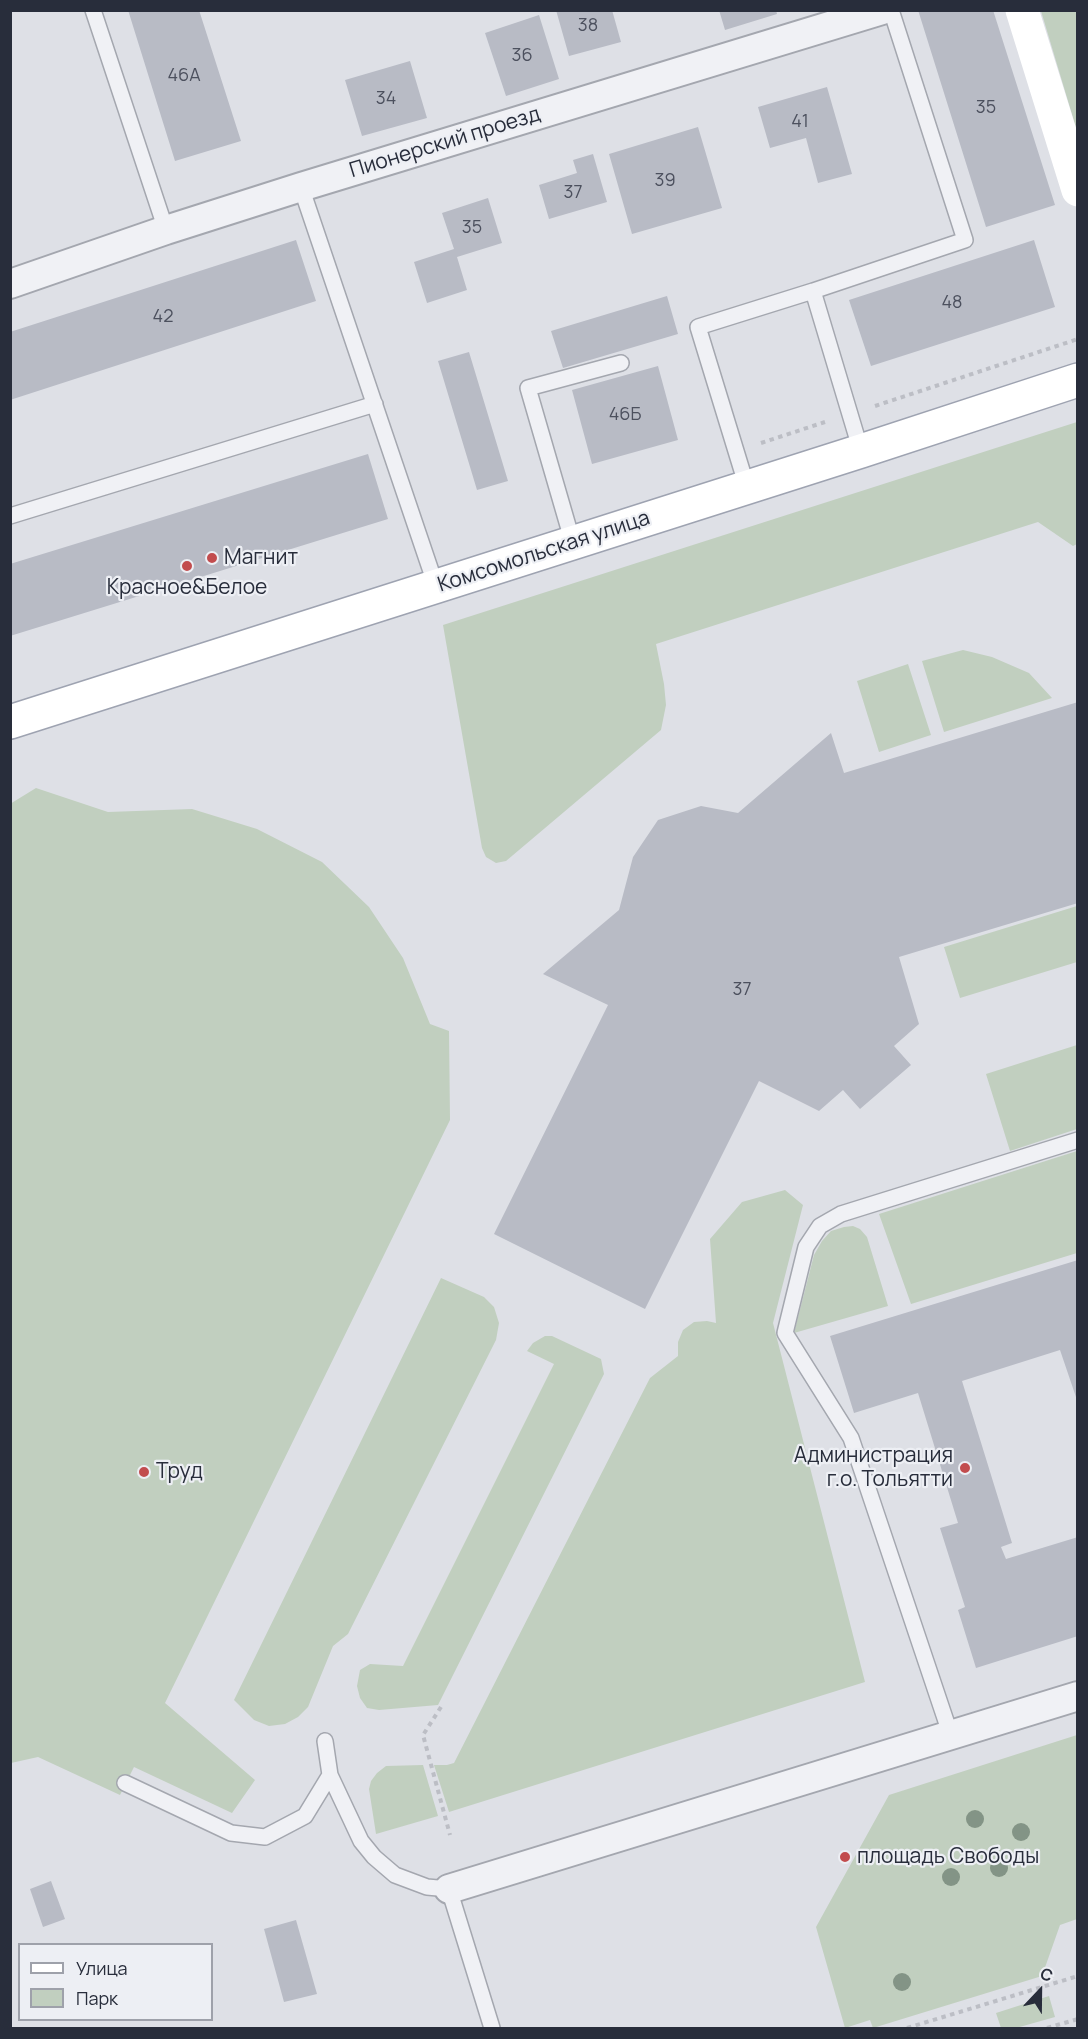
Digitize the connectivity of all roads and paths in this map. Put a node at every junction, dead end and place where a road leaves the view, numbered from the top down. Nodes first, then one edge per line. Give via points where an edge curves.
1 (93, 10) edge
2 (882, 10) edge
3 (891, 10) edge
4 (1022, 10) edge
5 (301, 187) junction
6 (1077, 190) edge
7 (166, 230) junction
8 (12, 279) edge
9 (813, 291) junction
10 (1077, 339) edge
11 (621, 363) dead end
12 (1077, 380) edge
13 (375, 404) junction
14 (850, 414) junction
15 (736, 451) junction
16 (861, 451) junction
17 (747, 487) junction
18 (10, 516) edge
19 (573, 543) junction
20 (436, 586) junction
21 (10, 722) edge
22 (1077, 1140) edge
23 (1077, 1696) edge
24 (441, 1707) dead end
25 (951, 1736) junction
26 (325, 1741) dead end
27 (330, 1775) junction
28 (126, 1783) dead end
29 (450, 1835) dead end
30 (449, 1889) junction
31 (1077, 1976) edge
32 (1077, 2019) edge
33 (492, 2028) edge
34 (907, 2028) edge
35 (1047, 2028) edge

1 - 7 lane
2 - 5 street, Пионерский проезд
3 - 9 lane via 966,240
4 - 6 main road
5 - 7 street, Пионерский проезд
5 - 13 lane
7 - 8 street, Пионерский проезд
9 - 14 lane
9 - 15 lane via 698,327
10 - 14 path
11 - 19 lane via 528,388
12 - 16 main road, Комсомольская улица
13 - 18 lane
13 - 20 lane
14 - 15 path
14 - 16 lane
15 - 17 lane
16 - 17 main road, Комсомольская улица
17 - 19 main road, Комсомольская улица
19 - 20 main road, Комсомольская улица
20 - 21 main road, Комсомольская улица
22 - 25 lane via 841,1214 820,1226 806,1247 785,1333 850,1438
23 - 25 street
24 - 29 path via 423,1735
25 - 30 street
26 - 27 lane
27 - 28 lane via 305,1816 265,1837 231,1833
27 - 30 lane via 361,1841 374,1857 394,1875 427,1887
30 - 33 lane
31 - 34 path
32 - 35 path

